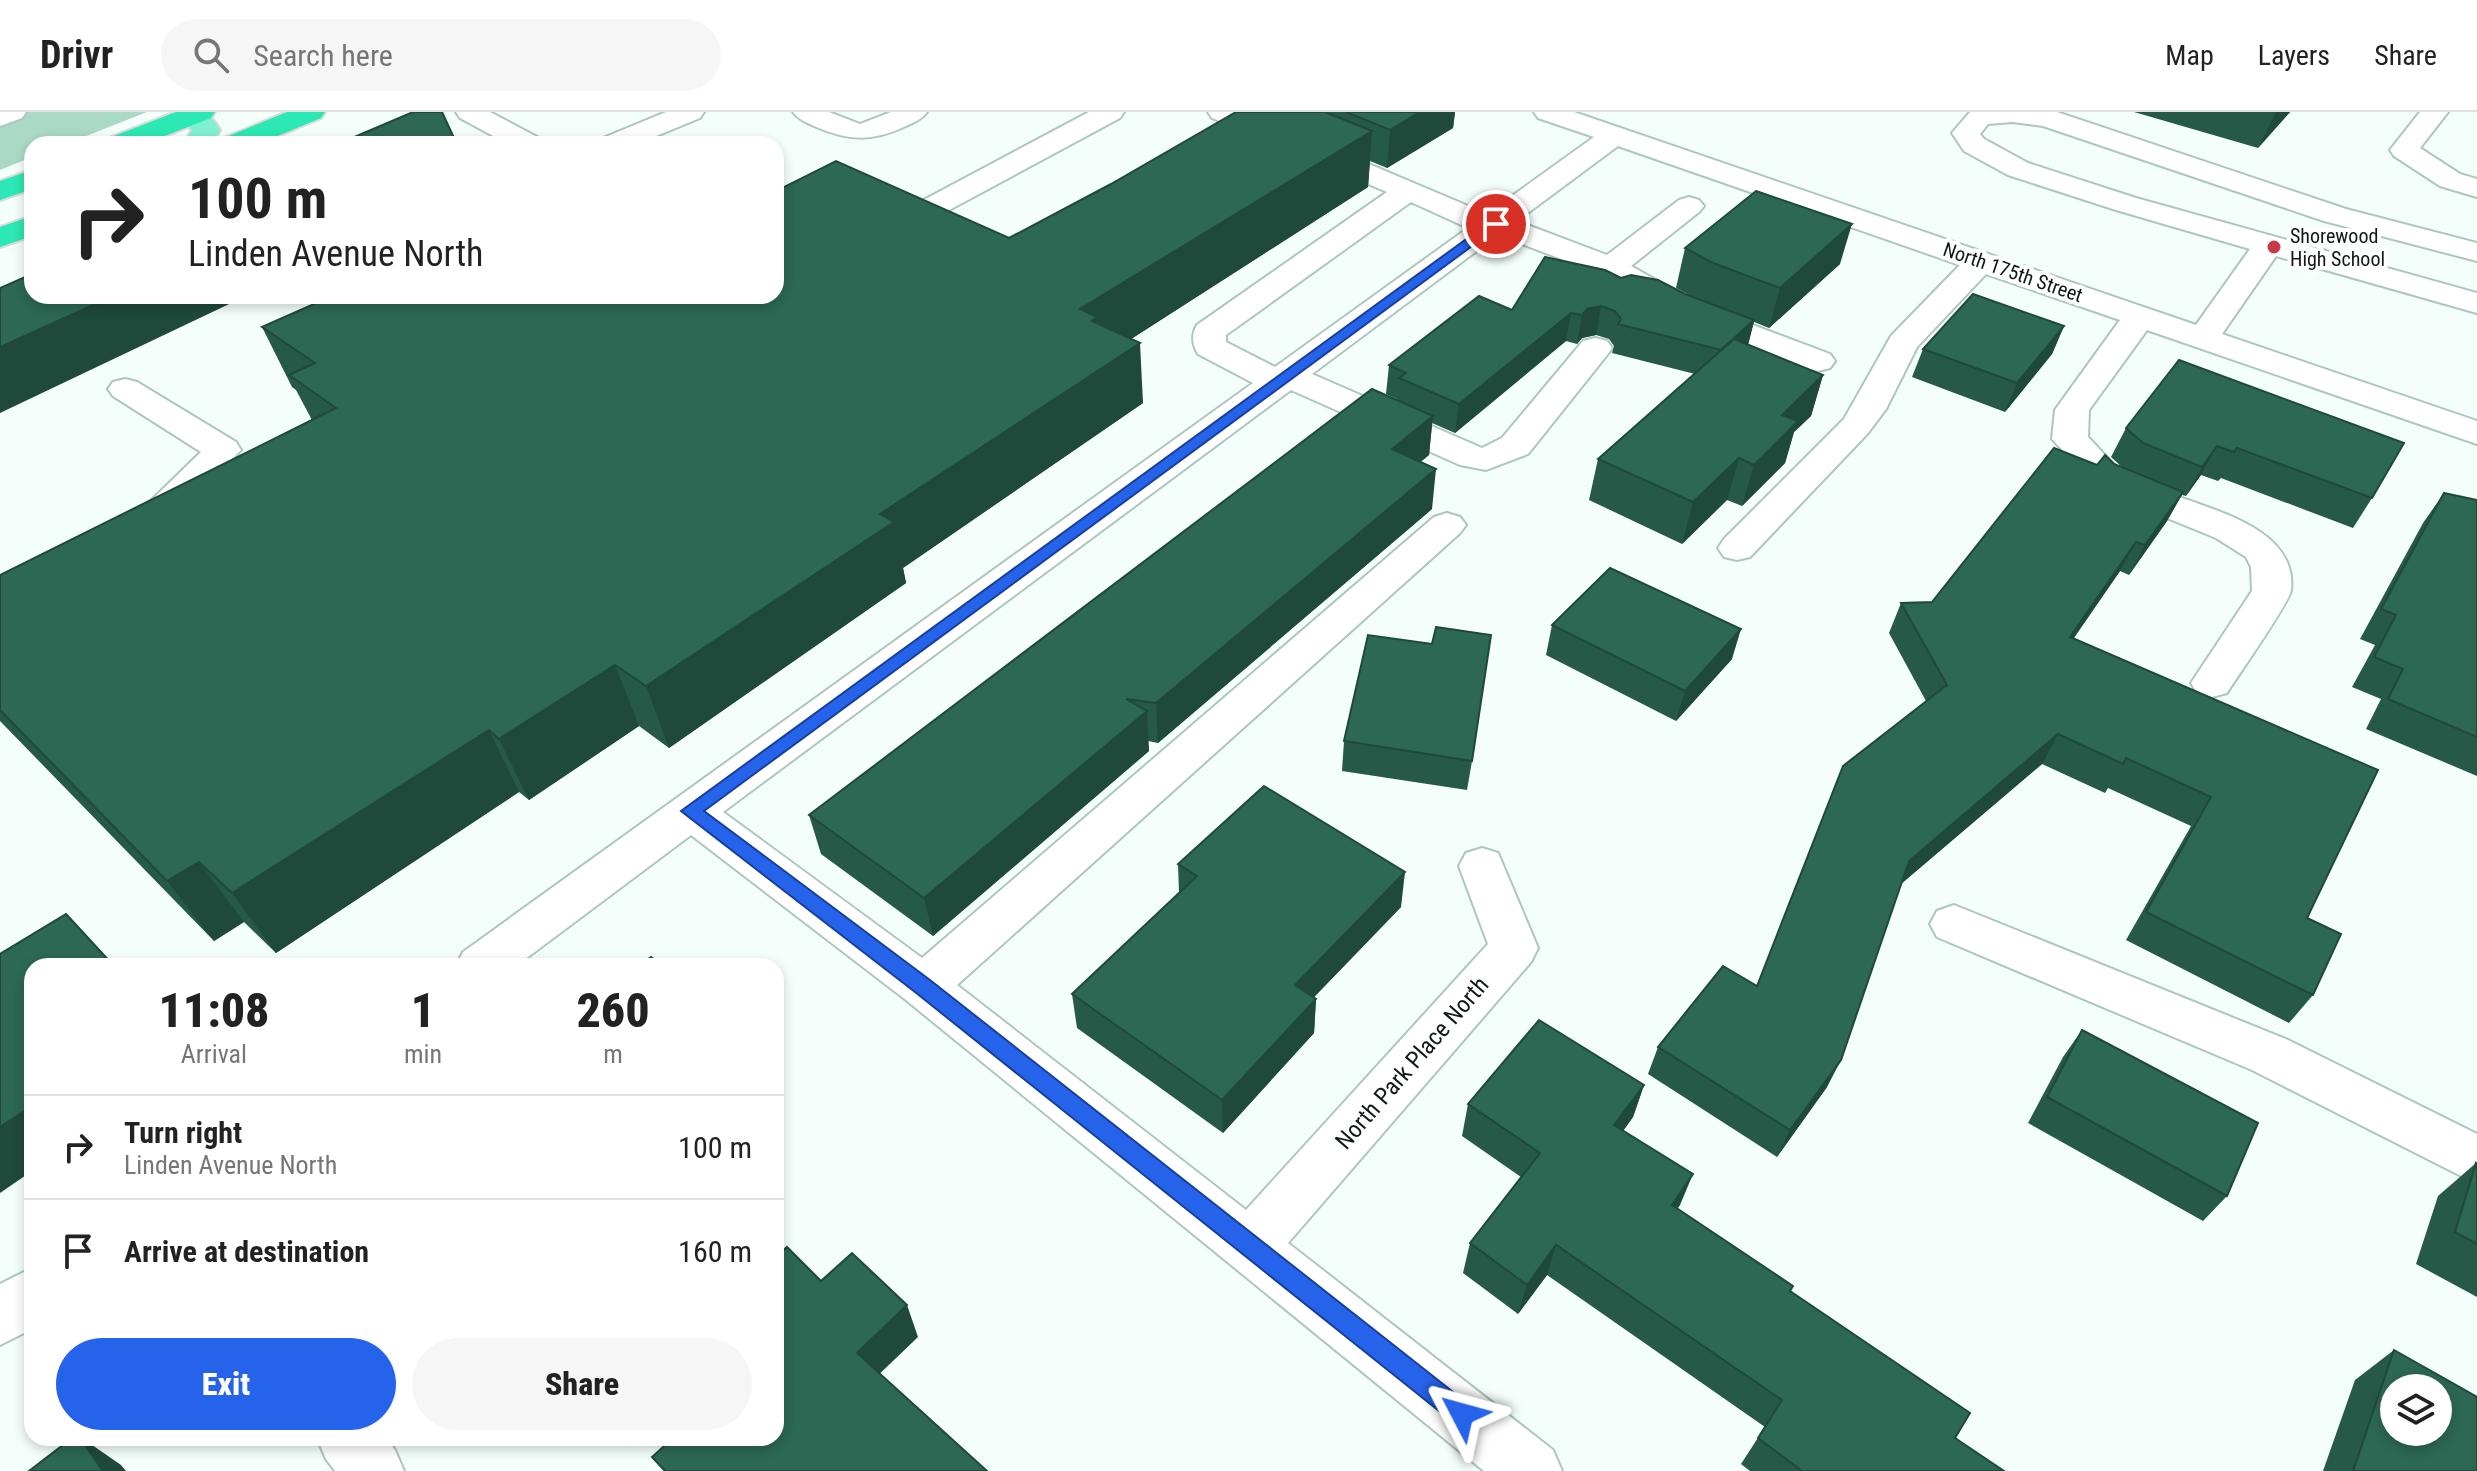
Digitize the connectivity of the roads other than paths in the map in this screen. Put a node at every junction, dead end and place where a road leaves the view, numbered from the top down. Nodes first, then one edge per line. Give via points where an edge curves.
1 (12, 112) edge
2 (311, 112) edge
3 (470, 112) edge
4 (690, 112) edge
5 (807, 112) edge
6 (913, 112) edge
7 (1110, 112) edge
8 (1548, 112) edge
9 (2434, 112) edge
10 (195, 114) edge
11 (0, 118) edge
12 (1229, 123) edge
13 (1615, 135) junction
14 (139, 136) edge
15 (203, 136) edge
16 (253, 136) edge
17 (514, 136) edge
18 (632, 136) edge
19 (24, 182) edge
20 (2477, 188) edge
21 (1409, 190) junction
22 (0, 191) edge
23 (1689, 206) dead end
24 (914, 217) edge
25 (1493, 226) junction
26 (24, 228) edge
27 (0, 238) edge
28 (2268, 245) junction
29 (2477, 252) edge
30 (1981, 261) junction
31 (1611, 267) junction
32 (1618, 302) edge
33 (2477, 303) edge
34 (2140, 316) junction
35 (2203, 338) junction
36 (1595, 348) dead end
37 (1818, 361) dead end
38 (1284, 380) junction
39 (125, 389) dead end
40 (2477, 433) edge
41 (1447, 525) dead end
42 (122, 536) edge
43 (1737, 548) dead end
44 (2212, 683) dead end
45 (691, 811) junction
46 (1482, 866) dead end
47 (1954, 924) dead end
48 (491, 958) edge
49 (923, 986) junction
50 (2477, 1160) edge
51 (1251, 1245) junction
52 (24, 1301) edge
53 (0, 1318) edge
54 (354, 1446) edge
55 (374, 1471) edge
56 (1532, 1471) edge

1 - 11 street
2 - 16 highway
3 - 17 street
4 - 18 street
5 - 6 street via 855,134
7 - 24 street
8 - 13 street, North 175th Street
9 - 20 street via 2404,150 2450,180
10 - 14 highway
10 - 15 main road via 206,130
12 - 21 street
13 - 25 street
13 - 30 street, North 175th Street
19 - 22 highway
21 - 25 street
21 - 38 street via 1209,332 1210,347
23 - 31 street
25 - 31 street
25 - 38 street
26 - 27 highway
28 - 29 street via 2018,169 1974,145 1966,133 1980,117 2047,118 2335,215
28 - 33 street
28 - 35 street
30 - 34 street, North 175th Street
30 - 43 street via 1903,343 1856,426
31 - 32 street
31 - 37 street via 1691,313
34 - 35 street, North 175th Street
34 - 44 street via 2072,410 2070,439 2114,483 2229,530 2262,550 2272,592
35 - 40 street, North 175th Street
36 - 38 street via 1515,446 1486,459
38 - 45 street
39 - 42 street via 223,450 149,522
41 - 49 street
45 - 48 street
45 - 49 street
46 - 51 street, North Park Place North via 1514,948
47 - 50 street via 2270,1055
49 - 51 street
51 - 56 street
52 - 53 street
54 - 55 street

